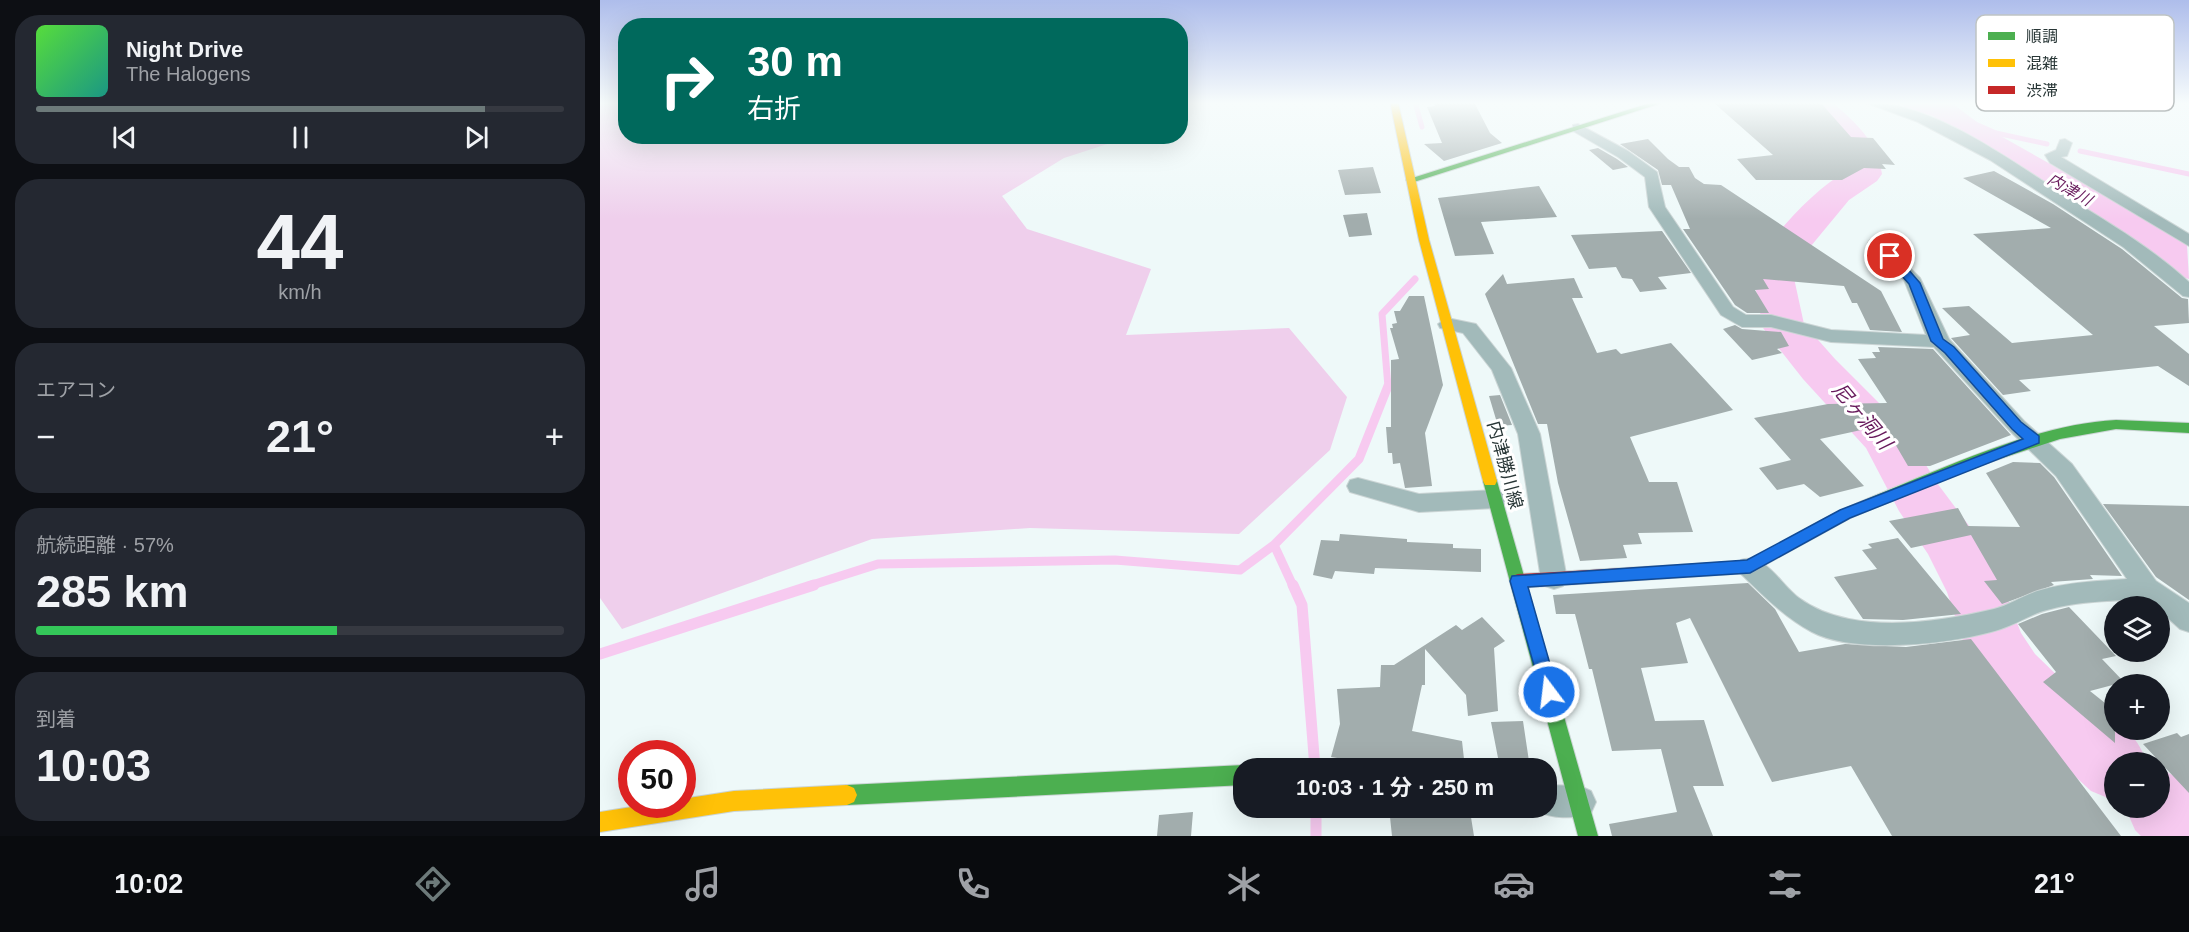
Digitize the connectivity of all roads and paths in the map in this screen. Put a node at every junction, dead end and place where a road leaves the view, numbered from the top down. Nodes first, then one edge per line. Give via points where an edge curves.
1 (1403, 141) edge
2 (1536, 141) edge
3 (1601, 141) edge
4 (1967, 141) edge
5 (2065, 143) dead end
6 (1411, 180) junction
7 (2189, 241) edge
8 (1876, 243) dead end
9 (2189, 292) edge
10 (1447, 324) junction
11 (1938, 341) junction
12 (2189, 428) edge
13 (2034, 440) junction
14 (1358, 486) dead end
15 (1496, 499) junction
16 (1750, 567) junction
17 (1554, 579) junction
18 (1518, 581) junction
19 (2147, 588) junction
20 (2189, 621) edge
21 (1233, 776) edge
22 (1557, 801) edge
23 (1580, 802) junction
24 (600, 822) edge
25 (1588, 836) edge

1 - 6 street, 内津勝川線
2 - 6 street
3 - 11 street via 1652,175 1657,207 1727,311 1742,321 1771,321 1831,336
4 - 9 street via 2109,230
5 - 7 street via 2062,153 2052,155 2055,160
6 - 10 street, 内津勝川線
8 - 11 street via 1914,283
10 - 15 street, 内津勝川線
10 - 17 street via 1469,328 1501,368 1529,434
11 - 13 street
12 - 13 street via 2138,424 2094,427
13 - 16 street via 1845,514
13 - 19 street via 2064,470
14 - 15 street via 1419,503
15 - 18 street, 内津勝川線
16 - 17 street
16 - 19 street via 1789,605 1823,625 1905,635 1998,619 2042,600
17 - 18 street
18 - 23 street, 内津勝川線
19 - 20 street
21 - 24 street via 734,801
22 - 23 street
23 - 25 street, 内津勝川線

